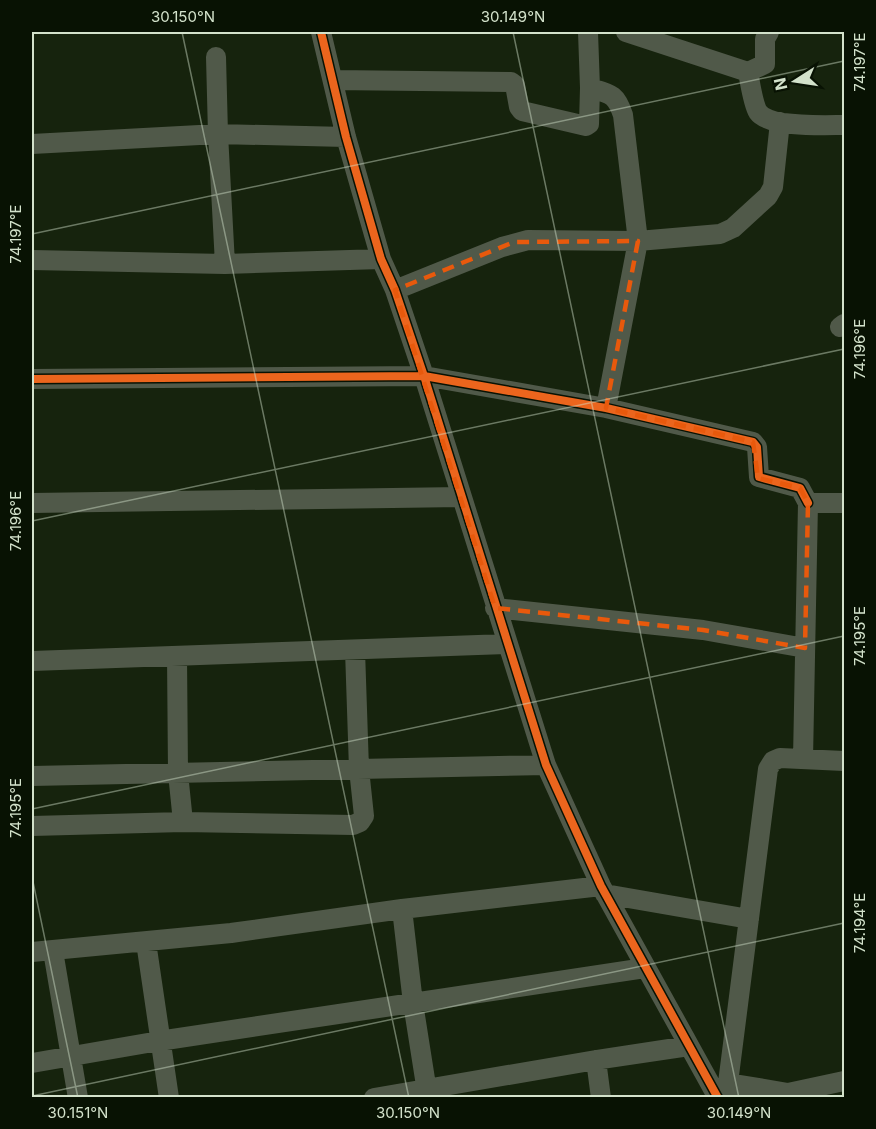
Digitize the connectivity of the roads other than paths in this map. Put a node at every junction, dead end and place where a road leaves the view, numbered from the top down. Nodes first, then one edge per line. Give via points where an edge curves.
1 (321, 32) edge
2 (588, 32) edge
3 (626, 32) edge
4 (770, 32) edge
5 (646, 35) edge
6 (216, 57) dead end
7 (748, 72) junction
8 (333, 80) junction
9 (590, 88) junction
10 (780, 123) junction
11 (844, 125) edge
12 (218, 134) junction
13 (346, 137) junction
14 (32, 144) edge
15 (638, 241) junction
16 (381, 259) junction
17 (32, 260) edge
18 (225, 264) junction
19 (394, 290) junction
20 (424, 376) junction
21 (32, 379) edge
22 (606, 408) junction
23 (461, 497) junction
24 (32, 503) edge
25 (808, 503) junction
26 (844, 503) edge
27 (495, 608) junction
28 (506, 644) junction
29 (805, 648) junction
30 (355, 650) junction
31 (177, 656) junction
32 (32, 661) edge
33 (803, 759) junction
34 (844, 761) edge
35 (546, 765) junction
36 (359, 769) junction
37 (178, 773) junction
38 (32, 776) edge
39 (183, 822) junction
40 (32, 826) edge
41 (603, 890) junction
42 (402, 909) junction
43 (749, 919) junction
44 (146, 942) junction
45 (53, 951) junction
46 (32, 952) edge
47 (645, 968) junction
48 (413, 1003) junction
49 (159, 1041) junction
50 (689, 1046) junction
51 (71, 1056) junction
52 (596, 1060) junction
53 (32, 1063) edge
54 (844, 1081) edge
55 (428, 1093) edge
56 (724, 1093) edge
57 (78, 1098) edge
58 (169, 1098) edge
59 (374, 1098) edge
60 (601, 1098) edge

1 - 8 street
2 - 9 street
3 - 5 street
4 - 7 street via 765,39 765,64
5 - 7 street
6 - 12 street
7 - 10 street via 760,114
8 - 9 street via 510,82 515,85 522,111 586,126
8 - 13 street
9 - 15 street via 613,94 623,115
10 - 11 street
10 - 15 street via 773,188 733,228 720,234
12 - 13 street
12 - 14 street
12 - 18 street
13 - 16 street
15 - 19 street via 521,241
15 - 22 street
16 - 18 street
16 - 19 street
17 - 18 street
19 - 20 street
20 - 21 street
20 - 22 street
20 - 23 street
22 - 25 street via 753,442 757,447 759,477 800,488
23 - 24 street
23 - 27 street
25 - 26 street
25 - 29 street
27 - 28 street
27 - 29 street via 703,630
28 - 30 street
28 - 35 street
29 - 33 street
30 - 31 street
30 - 36 street
31 - 32 street
31 - 37 street
33 - 34 street
33 - 43 street via 780,758 768,769
35 - 36 street
35 - 41 street
36 - 37 street
36 - 39 street via 364,816 353,825
37 - 38 street
37 - 39 street
39 - 40 street
41 - 42 street
41 - 43 street
41 - 47 street
42 - 44 street
42 - 48 street
43 - 56 street
44 - 45 street
44 - 49 street
45 - 46 street
45 - 51 street
47 - 48 street
47 - 50 street
48 - 49 street
48 - 55 street
49 - 51 street
49 - 58 street
50 - 52 street
50 - 56 street
51 - 53 street
51 - 57 street
52 - 55 street
52 - 60 street
54 - 56 street via 788,1094
55 - 59 street

